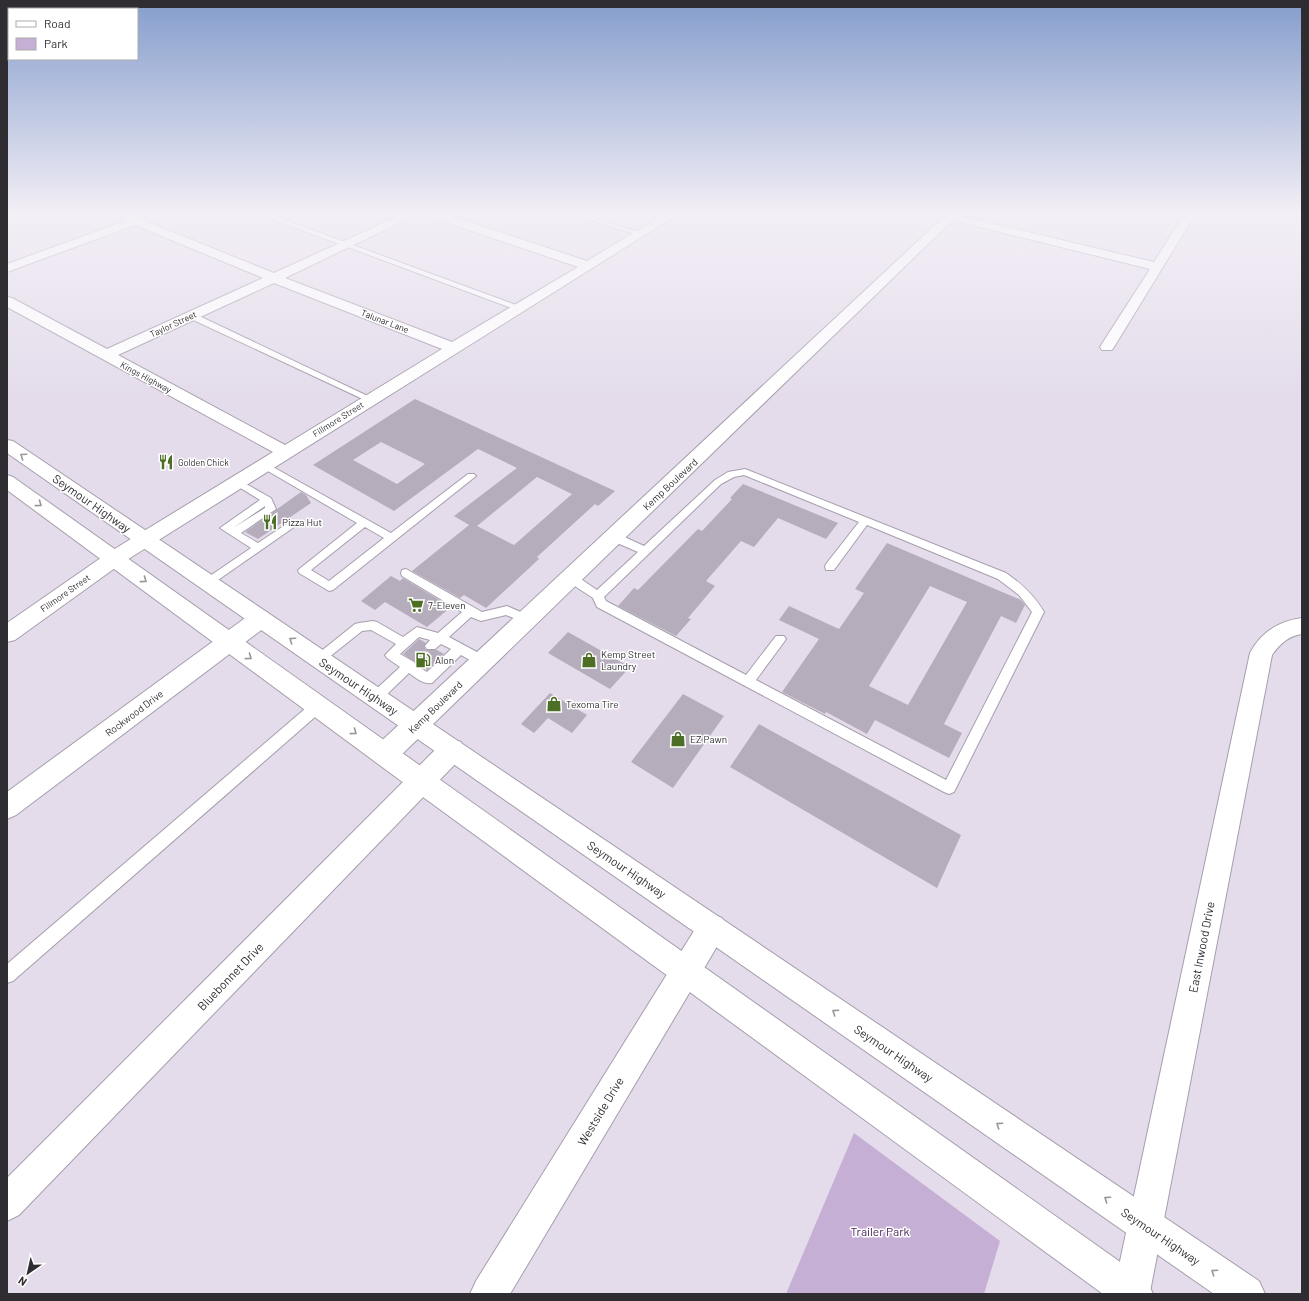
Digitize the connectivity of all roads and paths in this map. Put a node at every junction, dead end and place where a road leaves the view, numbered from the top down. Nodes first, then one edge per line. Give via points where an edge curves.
1 (263, 274) edge
2 (283, 274) edge
3 (426, 274) edge
4 (576, 274) edge
5 (891, 274) edge
6 (1154, 274) edge
7 (274, 278) junction
8 (7, 302) edge
9 (520, 308) junction
10 (192, 316) junction
11 (1107, 347) dead end
12 (453, 348) junction
13 (106, 355) junction
14 (370, 399) junction
15 (7, 445) edge
16 (285, 452) junction
17 (264, 465) junction
18 (471, 476) dead end
19 (7, 481) edge
20 (237, 482) junction
21 (865, 520) junction
22 (365, 522) junction
23 (292, 525) dead end
24 (614, 537) junction
25 (392, 538) junction
26 (145, 540) junction
27 (258, 548) junction
28 (645, 551) junction
29 (115, 558) junction
30 (830, 567) dead end
31 (406, 573) dead end
32 (571, 578) junction
33 (208, 583) junction
34 (598, 596) junction
35 (470, 611) junction
36 (260, 619) junction
37 (528, 620) junction
38 (1302, 626) edge
39 (7, 634) edge
40 (440, 638) junction
41 (780, 639) dead end
42 (229, 642) junction
43 (404, 643) junction
44 (431, 646) dead end
45 (459, 649) junction
46 (319, 659) junction
47 (484, 661) junction
48 (409, 666) junction
49 (747, 682) junction
50 (376, 696) junction
51 (318, 706) junction
52 (417, 725) junction
53 (452, 750) junction
54 (385, 754) junction
55 (421, 781) junction
56 (7, 807) edge
57 (712, 928) junction
58 (686, 970) junction
59 (7, 975) edge
60 (7, 1203) edge
61 (1145, 1225) junction
62 (1133, 1293) edge
63 (489, 1294) edge
64 (1246, 1294) edge

1 - 7 street, Talunar Lane
2 - 7 street, Taylor Street
3 - 9 lane
4 - 9 street, Fillmore Street
5 - 24 street, Kemp Boulevard
6 - 11 street
7 - 10 street, Taylor Street
7 - 12 street, Talunar Lane
8 - 13 street, Kings Highway
9 - 12 street, Fillmore Street
10 - 13 street, Taylor Street
10 - 14 lane
12 - 14 street, Fillmore Street
13 - 16 street, Kings Highway
14 - 16 street, Fillmore Street
26 -> 15 street, Seymour Highway
16 - 17 street, Fillmore Street
17 - 20 street, Fillmore Street
17 - 22 lane
18 - 25 lane
19 -> 29 street
20 - 26 street, Fillmore Street
20 - 27 lane via 267,500 225,528
21 - 28 lane via 745,472 731,474 718,482
21 - 30 lane
21 - 49 lane via 1002,576 1026,593 1038,612 949,788
22 - 25 lane
22 - 25 lane via 303,570 329,586
23 - 27 lane
24 - 28 lane
24 - 32 street, Kemp Boulevard
26 - 29 street, Fillmore Street
26 - 33 street, Seymour Highway
27 - 33 lane
28 - 34 lane
29 - 39 street, Fillmore Street
29 -> 42 street
31 - 35 lane
32 - 34 lane
32 - 37 street, Kemp Boulevard
33 - 36 street, Seymour Highway
34 - 49 lane via 601,604
35 - 37 lane via 481,617 507,610
35 - 40 lane
36 - 42 street, Rockwood Drive
46 -> 36 street, Seymour Highway
37 - 47 street, Kemp Boulevard
38 - 61 street, East Inwood Drive via 1283,630 1271,638 1261,653
40 - 43 lane via 417,632
40 - 44 lane
40 - 45 lane
41 - 49 lane
42 -> 51 street
42 - 56 street, Rockwood Drive
43 - 46 lane via 373,625 359,627
43 - 48 lane via 391,655
45 - 47 lane
45 - 48 lane via 428,679
46 - 50 street, Seymour Highway
47 - 52 street, Kemp Boulevard
48 - 50 lane
50 - 52 street, Seymour Highway
51 -> 54 street
51 - 59 lane
52 - 53 street, Seymour Highway
52 - 54 street, Kemp Boulevard
53 - 55 street, Bluebonnet Drive
53 - 57 street, Seymour Highway
54 - 55 street
55 - 58 street
55 - 60 street, Bluebonnet Drive
57 - 58 street, Westside Drive
61 -> 57 street, Seymour Highway
58 - 62 street
58 - 63 street, Westside Drive
61 - 62 street, East Inwood Drive
64 -> 61 street, Seymour Highway

